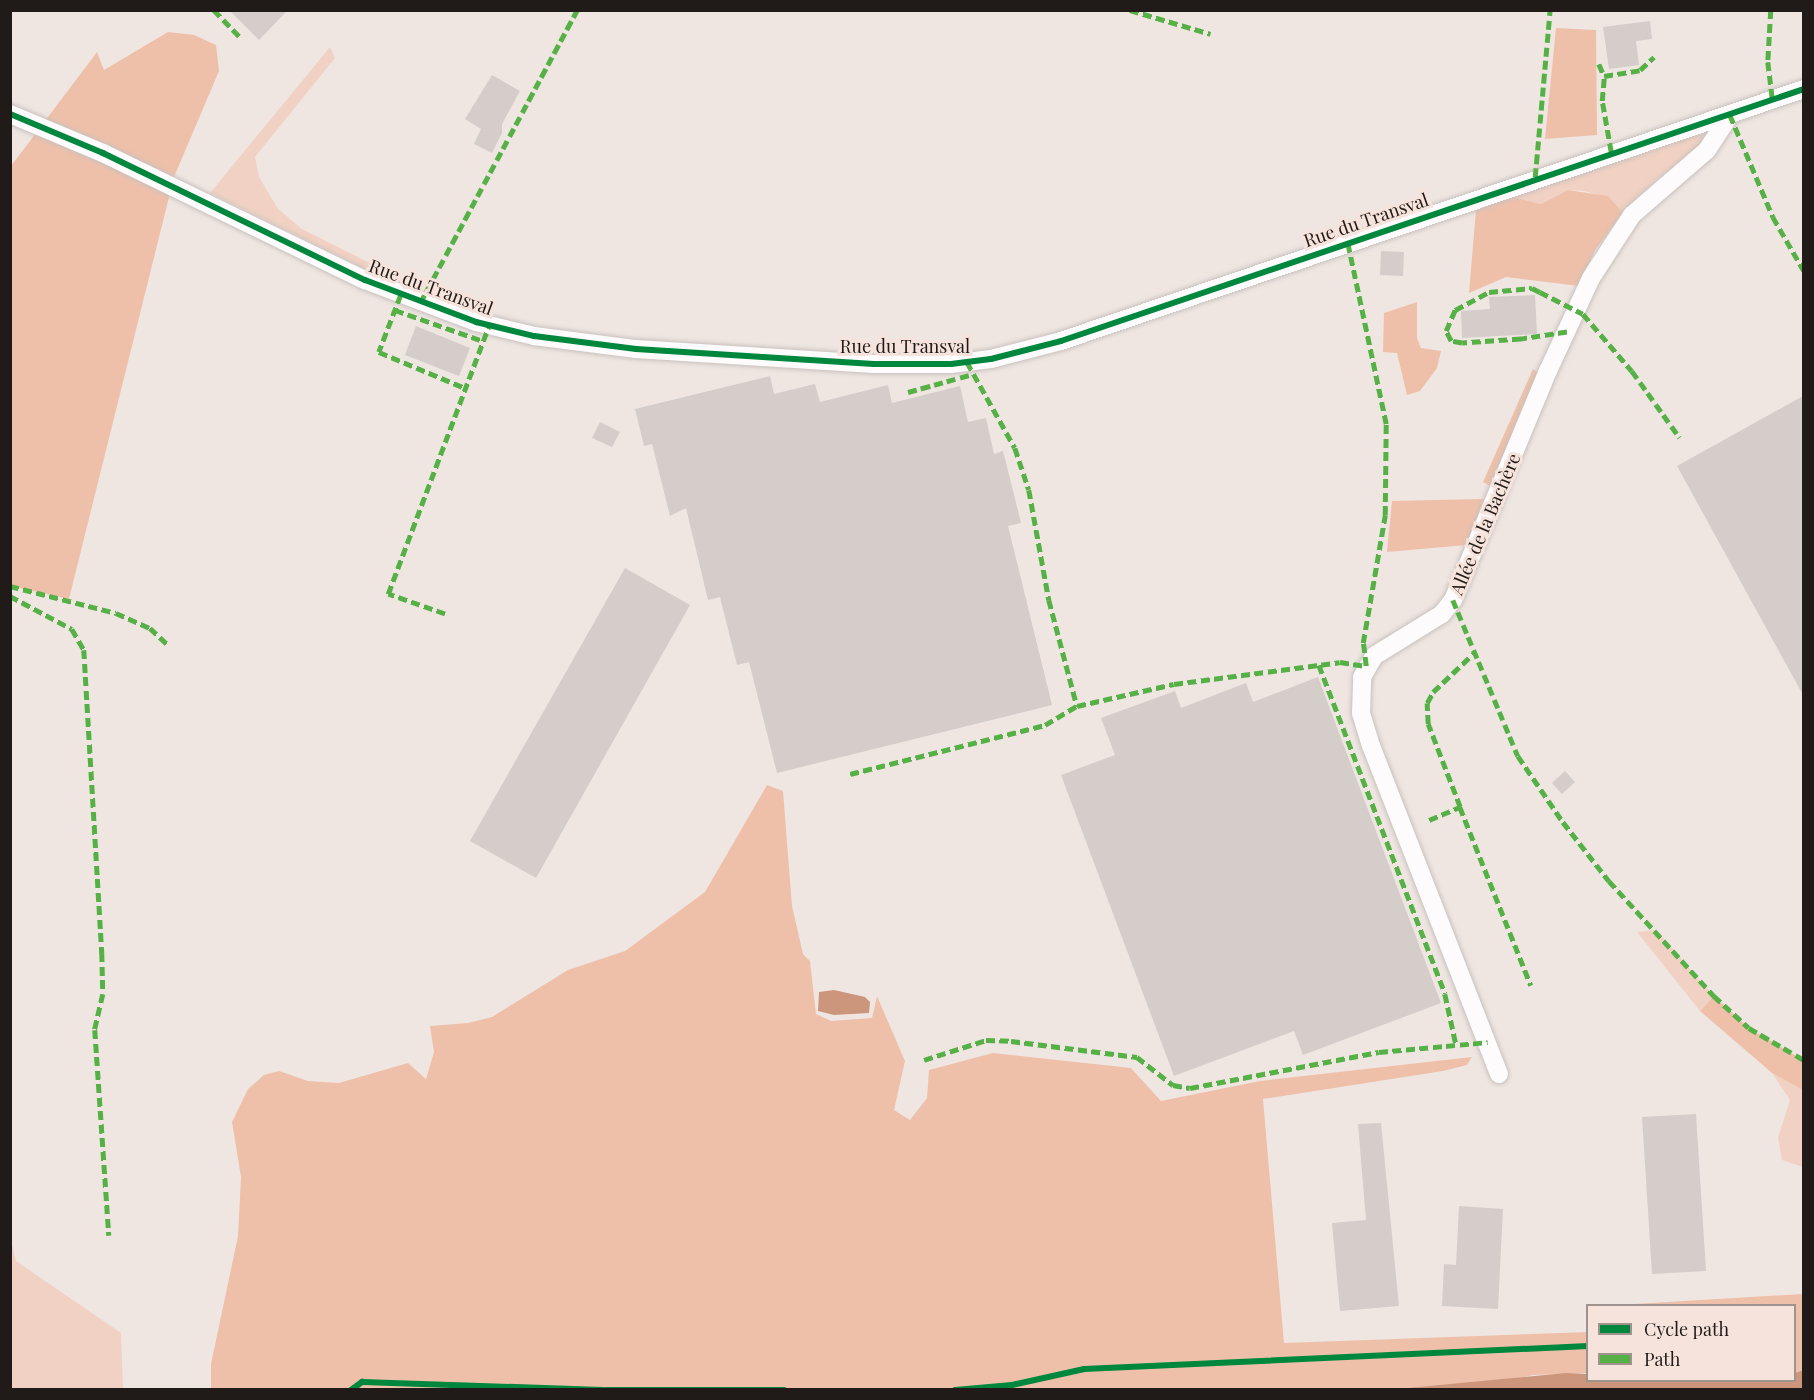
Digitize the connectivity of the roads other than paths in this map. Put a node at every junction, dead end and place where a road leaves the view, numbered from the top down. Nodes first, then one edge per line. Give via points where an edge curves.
1 (1803, 89) edge
2 (10, 114) edge
3 (1730, 116) junction
4 (1499, 1074) dead end

1 - 3 street, Rue du Transval
2 - 3 street, Rue du Transval via 103,153 365,280 476,322 534,336 636,349 920,364 980,361 1060,341 1611,152
3 - 4 street, Allée de la Bachère via 1707,150 1632,215 1591,278 1453,600 1442,614 1374,657 1362,677 1360,713 1371,746

